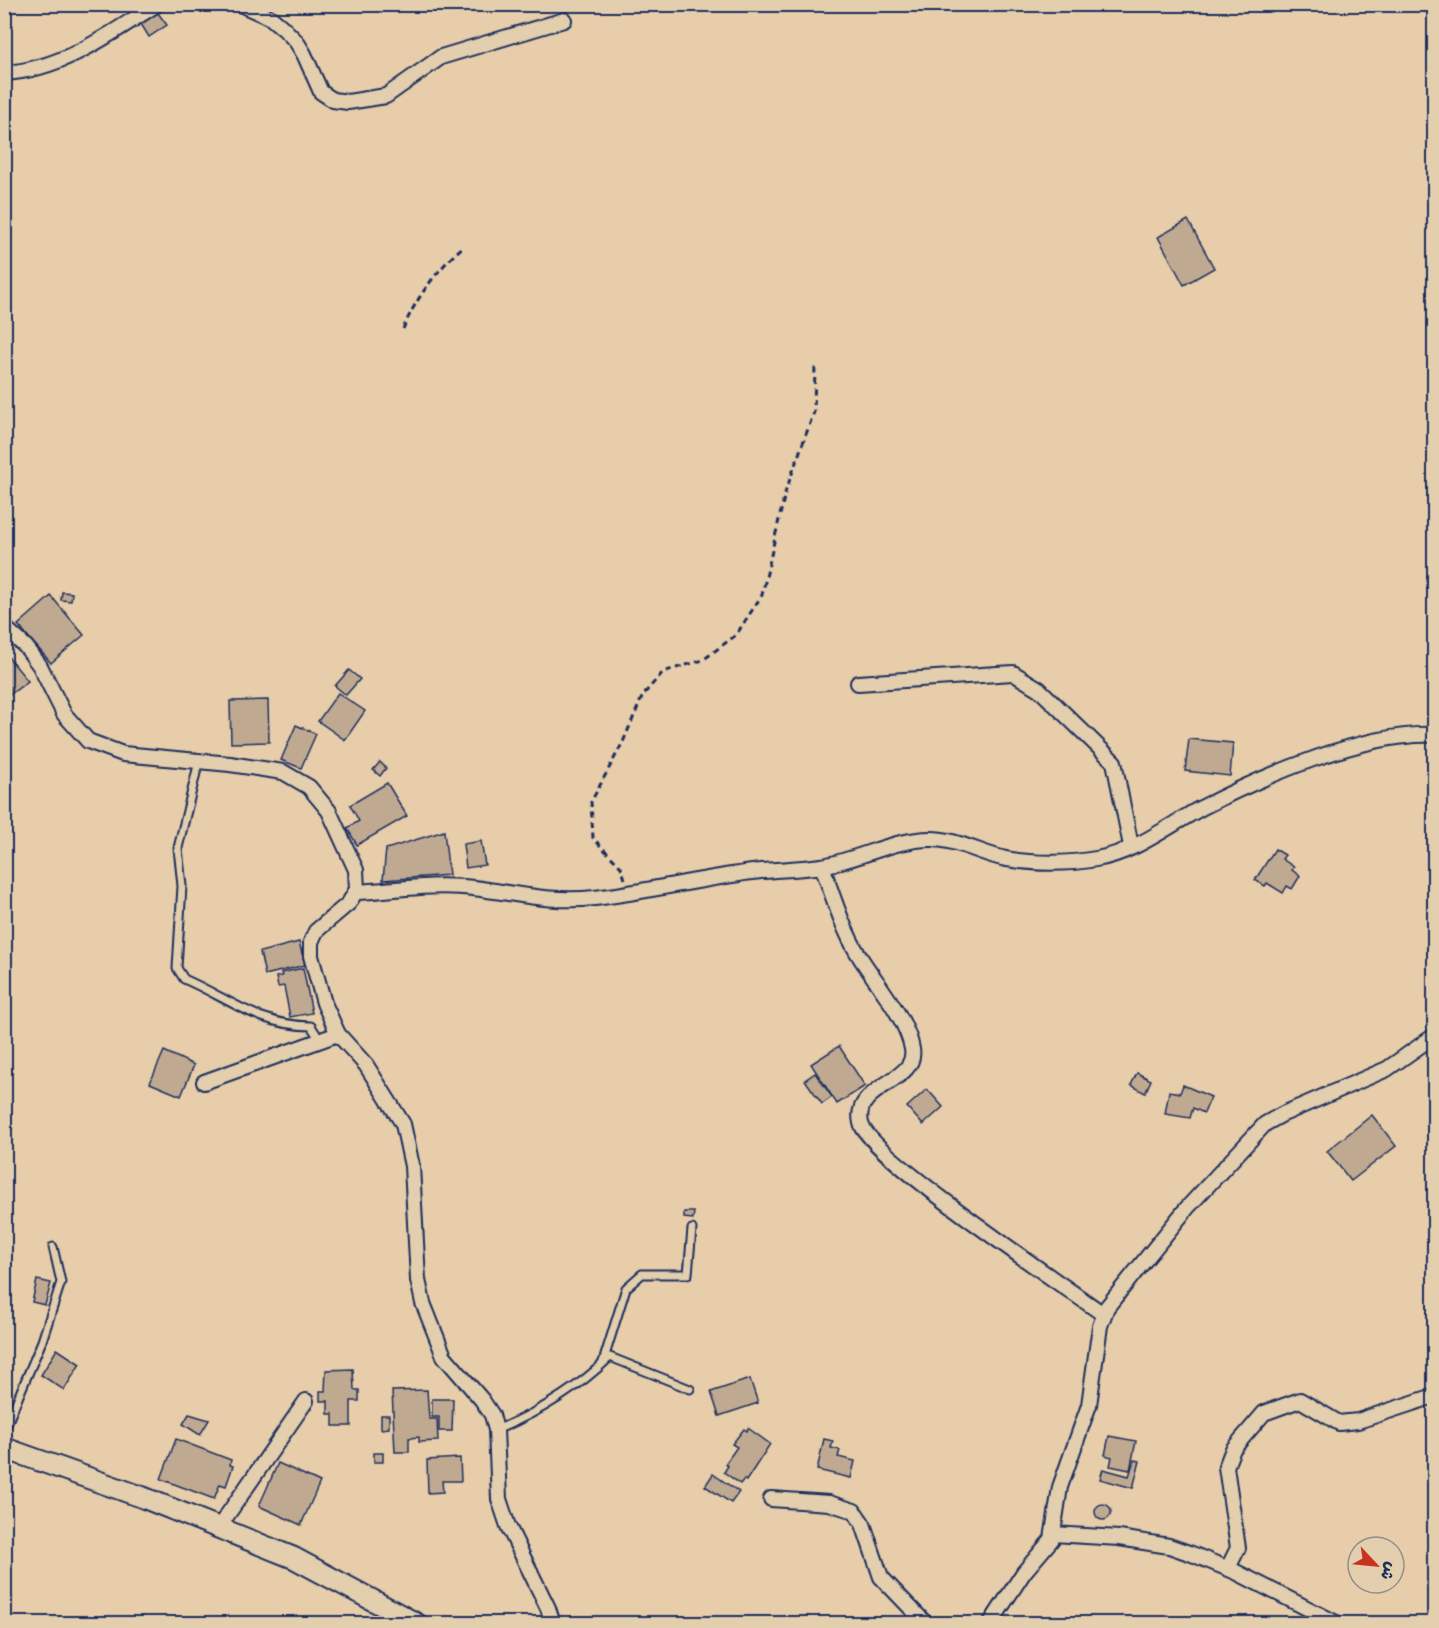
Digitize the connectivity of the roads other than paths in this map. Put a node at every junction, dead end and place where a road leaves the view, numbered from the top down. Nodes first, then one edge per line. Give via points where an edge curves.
1 (157, 4) edge
2 (240, 4) edge
3 (564, 20) dead end
4 (4, 73) edge
5 (4, 627) edge
6 (858, 683) dead end
7 (1434, 735) edge
8 (199, 761) junction
9 (1131, 846) junction
10 (822, 866) junction
11 (356, 892) junction
12 (338, 1034) junction
13 (1434, 1036) edge
14 (320, 1040) junction
15 (204, 1082) dead end
16 (692, 1229) dead end
17 (53, 1247) dead end
18 (1103, 1314) junction
19 (603, 1365) junction
20 (690, 1389) dead end
21 (1434, 1396) edge
22 (306, 1401) dead end
23 (496, 1430) junction
24 (4, 1431) edge
25 (4, 1448) edge
26 (771, 1499) dead end
27 (219, 1527) junction
28 (1053, 1534) junction
29 (1228, 1568) junction
30 (417, 1623) edge
31 (553, 1623) edge
32 (926, 1623) edge
33 (990, 1623) edge
34 (1338, 1623) edge

1 - 4 street via 101,40 51,64
2 - 3 street via 283,28 304,54 321,92 333,100 348,102 386,96 441,57
5 - 8 street via 26,647 64,714 88,741 123,754
6 - 9 street via 1014,673 1038,689 1114,762
7 - 9 street via 1356,746 1281,772
8 - 11 street via 283,772 309,787 329,811 352,860 358,879
8 - 14 lane via 178,848 182,886 177,968 184,979 261,1019 285,1026 311,1026
9 - 10 street via 1095,859 1036,861 1007,859 952,842 913,840
10 - 11 street via 762,870 557,900 457,886
10 - 18 street via 848,934 908,1035 913,1052 909,1065 867,1101 860,1118 864,1131 973,1222
11 - 12 street via 320,926 311,942 324,1003
12 - 14 street
12 - 23 street via 366,1065 404,1124 412,1166 418,1280 423,1303 444,1356 482,1400
13 - 18 street via 1387,1069 1265,1124 1187,1208
14 - 15 street
16 - 19 lane via 687,1274 642,1274 626,1288
17 - 24 lane via 61,1282 42,1341
18 - 28 street via 1089,1404 1060,1487
19 - 20 lane via 610,1357
19 - 23 lane via 582,1384 535,1414
21 - 29 street via 1358,1421 1339,1423 1300,1400 1264,1413 1233,1449 1226,1467 1238,1548
22 - 27 street
23 - 31 street via 499,1499
25 - 27 main road
26 - 32 street via 829,1503 854,1511 881,1577
27 - 30 main road via 294,1558
28 - 29 street via 1169,1546
28 - 33 street via 1050,1544 1024,1572
29 - 34 street

